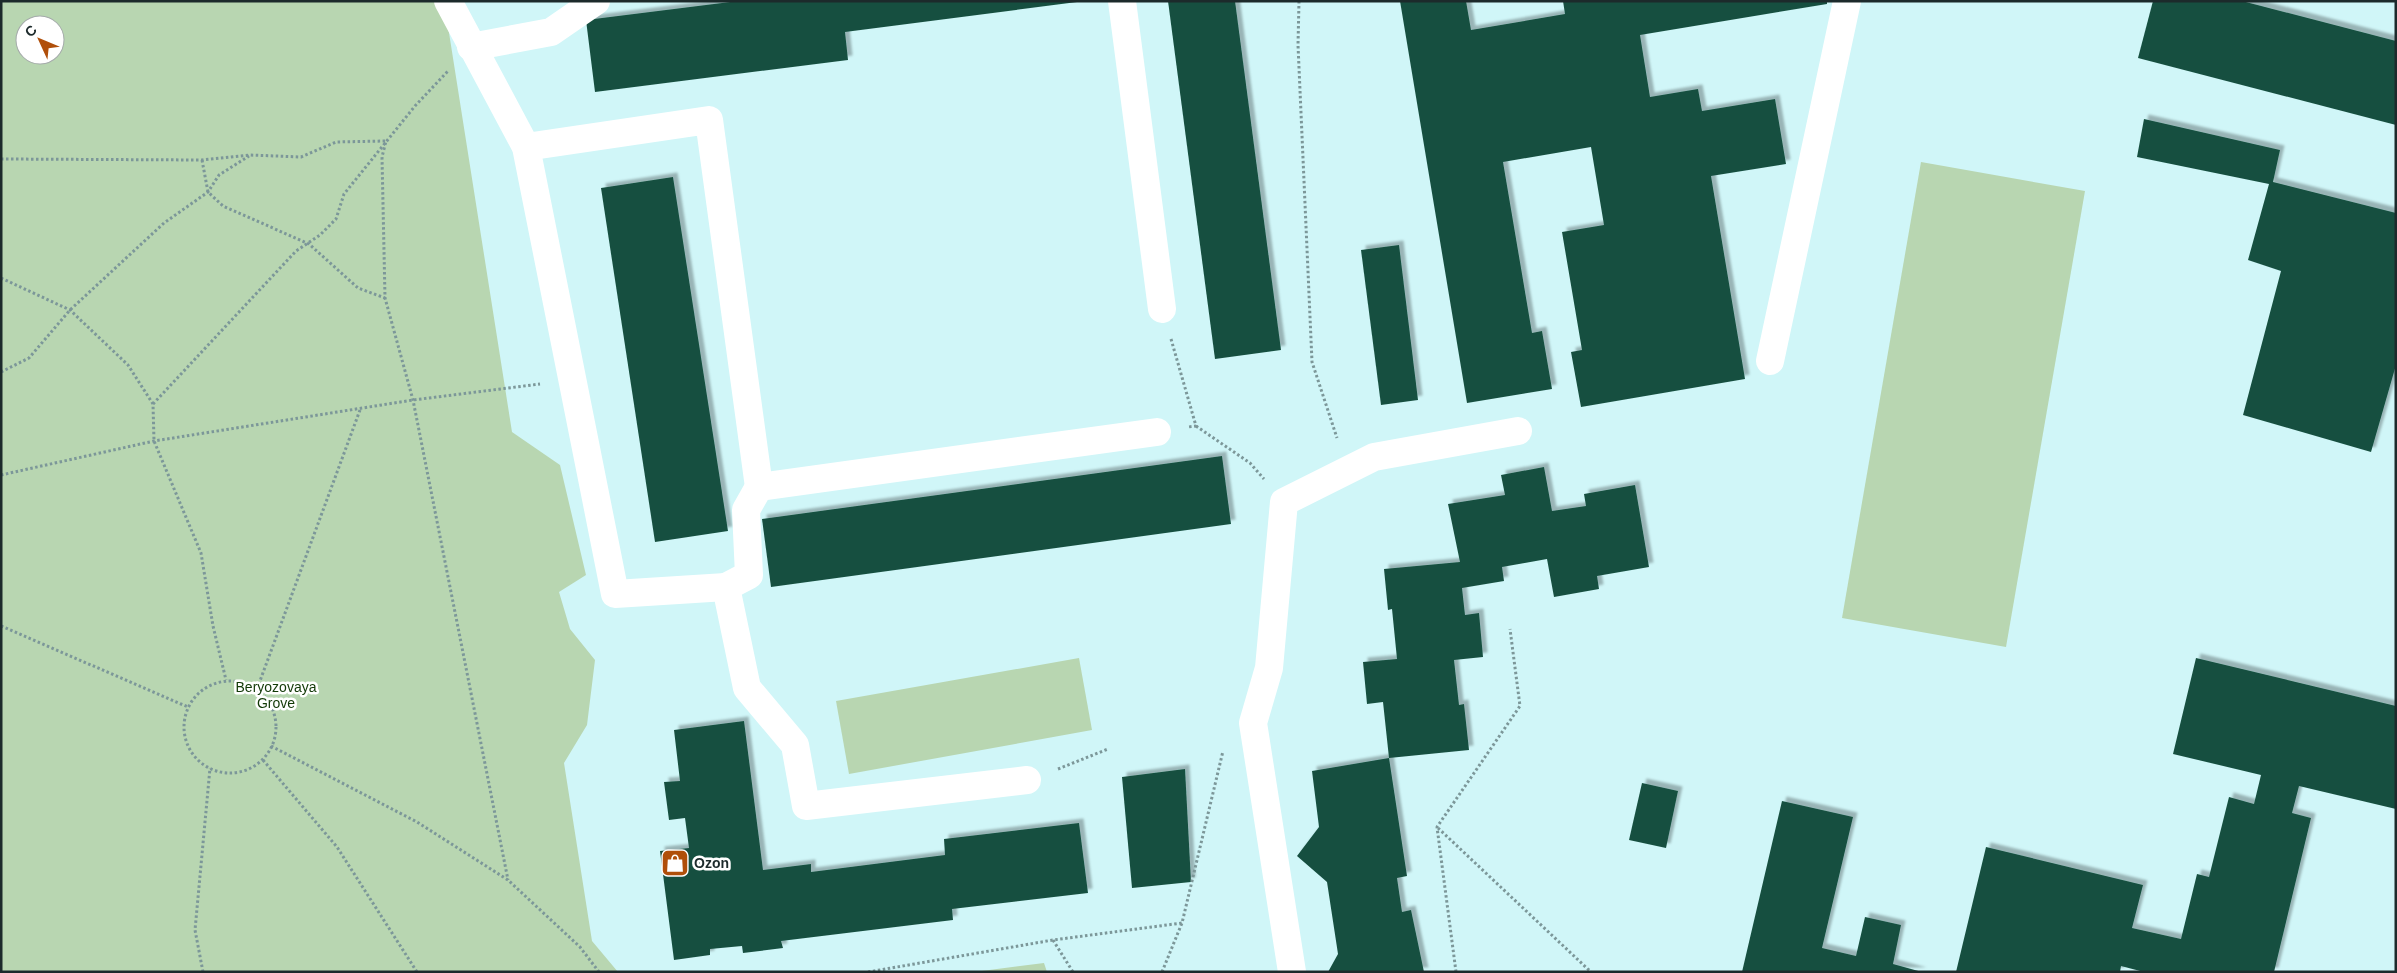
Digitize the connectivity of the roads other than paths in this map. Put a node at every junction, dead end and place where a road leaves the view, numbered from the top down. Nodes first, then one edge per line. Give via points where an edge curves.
1 (448, 1) edge
2 (596, 1) edge
3 (1122, 1) edge
4 (1847, 1) edge
5 (471, 47) junction
6 (526, 147) junction
7 (1162, 309) road end
8 (1770, 361) dead end
9 (1518, 431) dead end
10 (1157, 432) road end
11 (759, 487) junction
12 (726, 587) junction
13 (1027, 780) road end
14 (1292, 972) edge

1 - 5 lane
2 - 5 lane via 551,32
3 - 7 lane
4 - 8 lane
5 - 6 lane
6 - 11 lane via 709,120
6 - 12 lane via 615,594
9 - 14 lane via 1374,457 1284,502 1269,668 1253,723
10 - 11 lane
11 - 12 lane via 746,510 749,575
12 - 13 lane via 747,688 795,745 806,806

